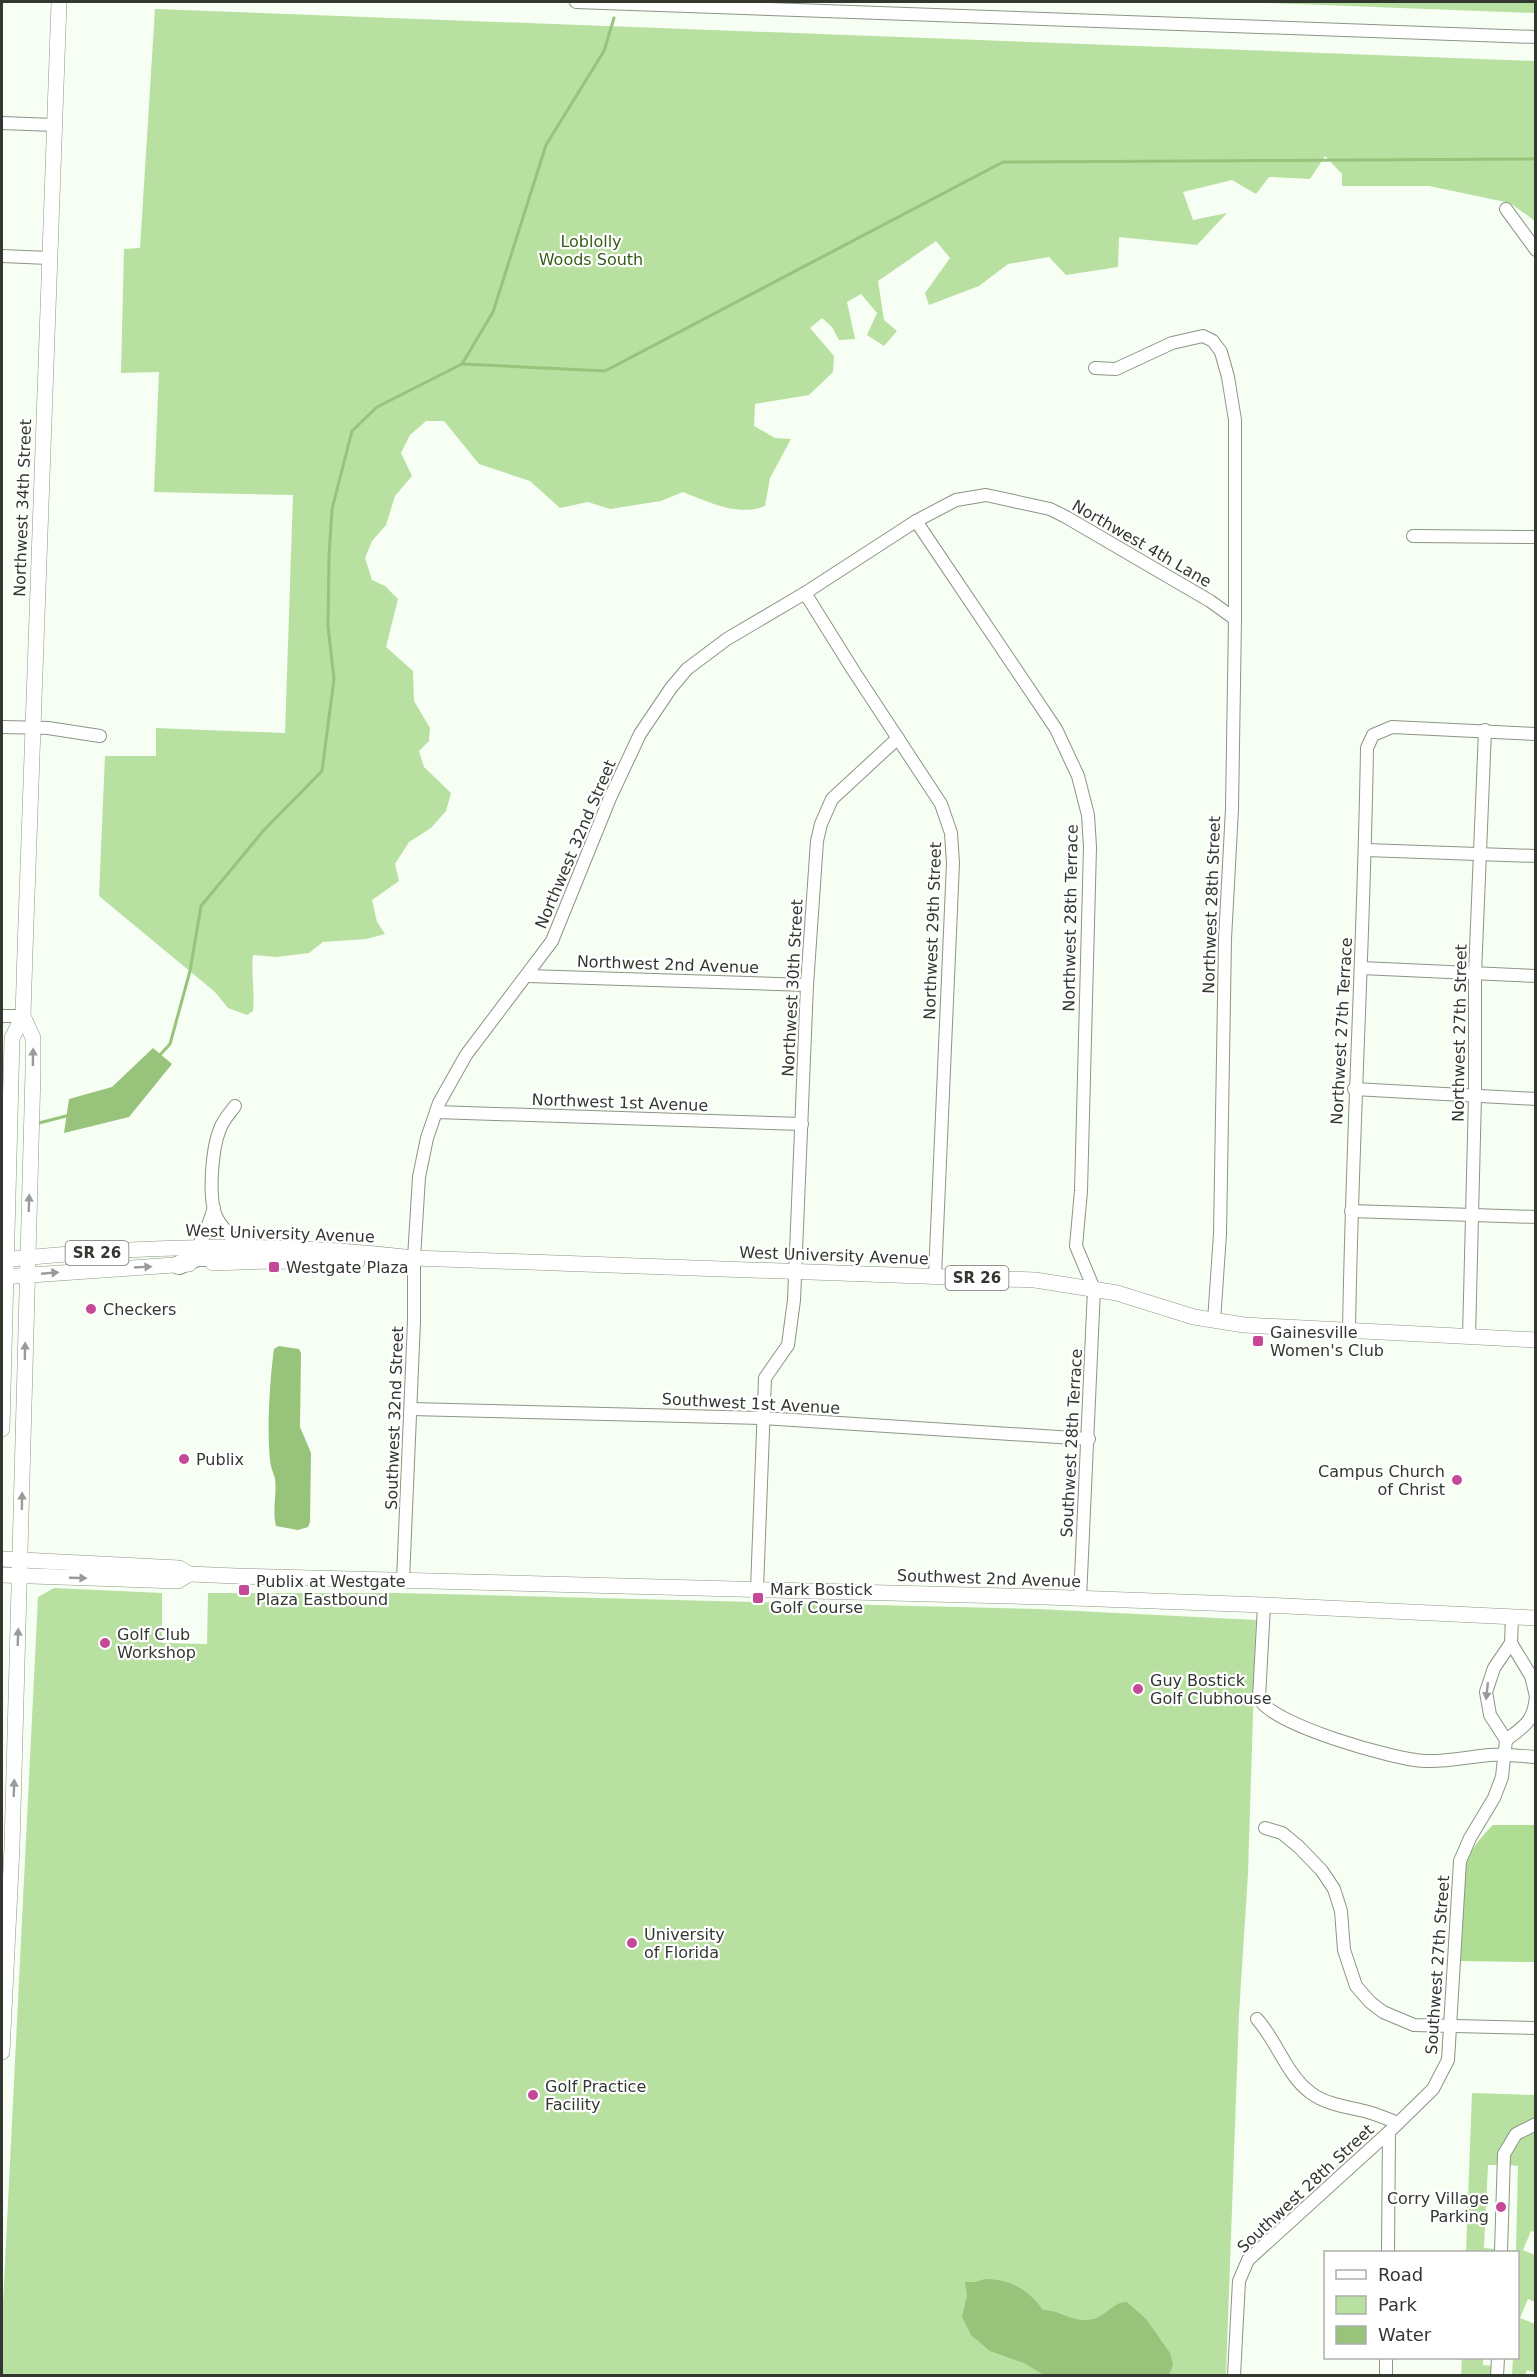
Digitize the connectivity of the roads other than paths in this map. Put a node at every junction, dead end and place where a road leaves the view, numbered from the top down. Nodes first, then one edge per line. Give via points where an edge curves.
1 (59, 2) edge
2 (576, 2) edge
3 (1536, 38) edge
4 (2, 123) edge
5 (54, 125) junction
6 (1506, 209) dead end
7 (1536, 250) edge
8 (2, 256) edge
9 (49, 258) junction
10 (1095, 368) dead end
11 (916, 521) junction
12 (1413, 536) dead end
13 (1536, 537) edge
14 (805, 593) junction
15 (1235, 619) junction
16 (2, 727) edge
17 (32, 728) junction
18 (1485, 730) junction
19 (1536, 734) edge
20 (99, 736) dead end
21 (898, 738) junction
22 (1366, 850) junction
23 (1480, 853) junction
24 (1536, 856) edge
25 (1361, 968) junction
26 (1475, 974) junction
27 (528, 976) junction
28 (1536, 976) edge
29 (807, 985) junction
30 (2, 1016) edge
31 (23, 1016) junction
32 (1354, 1089) junction
33 (1475, 1096) junction
34 (1536, 1099) edge
35 (235, 1106) dead end
36 (436, 1112) junction
37 (802, 1124) junction
38 (214, 1209) junction
39 (1351, 1211) junction
40 (1472, 1215) junction
41 (1536, 1216) edge
42 (198, 1246) junction
43 (237, 1246) junction
44 (27, 1257) junction
45 (414, 1258) junction
46 (3, 1260) edge
47 (179, 1264) junction
48 (795, 1272) junction
49 (27, 1275) junction
50 (935, 1276) junction
51 (3, 1277) edge
52 (1094, 1289) junction
53 (1214, 1321) junction
54 (1349, 1331) junction
55 (1469, 1337) junction
56 (1536, 1340) edge
57 (411, 1409) junction
58 (762, 1418) junction
59 (2, 1429) edge
60 (1089, 1439) junction
61 (2, 1558) edge
62 (20, 1560) junction
63 (189, 1574) junction
64 (2, 1575) edge
65 (20, 1576) junction
66 (403, 1580) junction
67 (757, 1589) junction
68 (1080, 1599) junction
69 (1264, 1605) junction
70 (1512, 1617) junction
71 (1536, 1618) edge
72 (1511, 1643) junction
73 (1536, 1696) edge
74 (1506, 1740) junction
75 (1504, 1755) junction
76 (1536, 1757) edge
77 (1265, 1828) dead end
78 (1257, 2019) dead end
79 (1450, 2025) junction
80 (1536, 2028) edge
81 (2, 2052) edge
82 (1536, 2124) edge
83 (1394, 2128) junction
84 (1388, 2251) edge
85 (1501, 2251) edge
86 (1386, 2359) edge
87 (1498, 2359) edge
88 (1234, 2376) edge
89 (1386, 2376) edge
90 (1497, 2376) edge

1 - 5 main road, Northwest 34th Street
2 - 3 street
4 - 5 street
5 - 9 main road, Northwest 34th Street
6 - 7 street
8 - 9 street
9 - 17 main road, Northwest 34th Street
10 - 15 street, Northwest 28th Street via 1116,369 1188,337 1203,336 1221,352 1234,420
11 - 14 street, Northwest 4th Lane
11 - 15 street, Northwest 4th Lane via 956,500 986,495 1050,509
11 - 52 street, Northwest 28th Terrace via 1056,729 1078,776 1088,815 1081,1191 1076,1246
12 - 13 street
14 - 21 street, Northwest 29th Street
14 - 27 street, Northwest 32nd Street via 727,639 687,669 671,688 640,734 552,941
15 - 53 street, Northwest 28th Street via 1220,1234
16 - 17 street
17 - 20 street
17 - 31 main road, Northwest 34th Street
18 - 19 street
18 - 22 street, Northwest 27th Terrace via 1392,727 1373,735 1367,748
18 - 23 street, Northwest 27th Street
21 - 29 street, Northwest 30th Street via 832,800 821,824
21 - 50 street, Northwest 29th Street via 941,804 952,843
22 - 23 street
22 - 25 street, Northwest 27th Terrace
23 - 24 street
23 - 26 street, Northwest 27th Street
25 - 26 street
25 - 32 street, Northwest 27th Terrace
26 - 28 street
26 - 33 street, Northwest 27th Street
27 - 29 street, Northwest 2nd Avenue
27 - 36 street, Northwest 32nd Street via 466,1055
29 - 37 street, Northwest 30th Street
30 - 31 street
44 -> 31 main road, Northwest 34th Street via 33,1038
31 - 46 main road, Northwest 34th Street via 12,1038
32 - 33 street
32 - 39 street, Northwest 27th Terrace
33 - 34 street
33 - 40 street, Northwest 27th Street
35 - 38 street via 220,1126 213,1151
36 - 37 street, Northwest 1st Avenue
36 - 45 street, Northwest 32nd Street via 419,1177
37 - 48 street, Northwest 30th Street
38 - 42 street
38 - 43 street
39 - 40 street
39 - 54 street, Northwest 27th Terrace
40 - 41 street
40 - 55 street, Northwest 27th Street
42 - 43 main road, West University Avenue / SR 26
42 - 44 main road, West University Avenue / SR 26
43 - 45 main road, West University Avenue / SR 26
43 - 47 highway via 224,1257 197,1257
44 - 46 main road, West University Avenue / SR 26
44 - 49 main road, Northwest 34th Street
45 - 47 main road, West University Avenue / SR 26 via 375,1262
45 - 48 main road, West University Avenue / SR 26
45 - 57 street, Southwest 32nd Street
46 - 51 main road, Northwest 34th Street
49 -> 47 main road, West University Avenue / SR 26
48 - 50 main road, West University Avenue / SR 26
48 - 58 street, Northwest 30th Street via 788,1345 765,1378
49 - 51 main road, West University Avenue / SR 26
62 -> 49 main road, Northwest 34th Street
50 - 52 main road, West University Avenue / SR 26 via 1035,1281
51 - 59 main road, Northwest 34th Street
52 - 53 main road, West University Avenue / SR 26
52 - 60 street, Southwest 28th Terrace
53 - 54 main road, West University Avenue / SR 26
54 - 55 main road, West University Avenue / SR 26
55 - 56 main road, West University Avenue / SR 26
57 - 58 street, Southwest 1st Avenue
57 - 66 street, Southwest 32nd Street
58 - 60 street, Southwest 1st Avenue
58 - 67 street, Northwest 30th Street
60 - 68 street, Southwest 28th Terrace
61 - 62 main road, Southwest 2nd Avenue
62 - 63 main road, Southwest 2nd Avenue via 179,1568
62 - 65 main road, Northwest 34th Street
65 -> 63 main road, Southwest 2nd Avenue via 178,1581
63 - 66 main road, Southwest 2nd Avenue
64 - 65 main road, Southwest 2nd Avenue
81 -> 65 main road, Northwest 34th Street
66 - 67 main road, Southwest 2nd Avenue
67 - 68 main road, Southwest 2nd Avenue
68 - 69 main road, Southwest 2nd Avenue
69 - 70 main road, Southwest 2nd Avenue
69 - 75 street via 1259,1698 1263,1706 1293,1723 1395,1756 1438,1761
70 - 71 main road, Southwest 2nd Avenue
70 - 72 street
72 - 73 street via 1531,1676
72 -> 74 street via 1491,1674 1486,1692 1490,1715
73 - 74 street via 1529,1721
74 - 75 street, Southwest 27th Street
75 - 76 street
75 - 79 street, Southwest 27th Street via 1502,1777 1494,1798 1460,1861
77 - 79 street via 1290,1840 1322,1870 1334,1889 1341,1911 1344,1950 1356,1986 1370,2002 1414,2025
78 - 83 street via 1310,2093 1370,2113
79 - 80 street
79 - 83 street, Southwest 27th Street via 1448,2061 1433,2089
82 - 85 street via 1516,2134 1503,2154
83 - 84 street
83 - 88 street, Southwest 28th Street via 1248,2260 1239,2281
86 - 89 street
87 - 90 street

